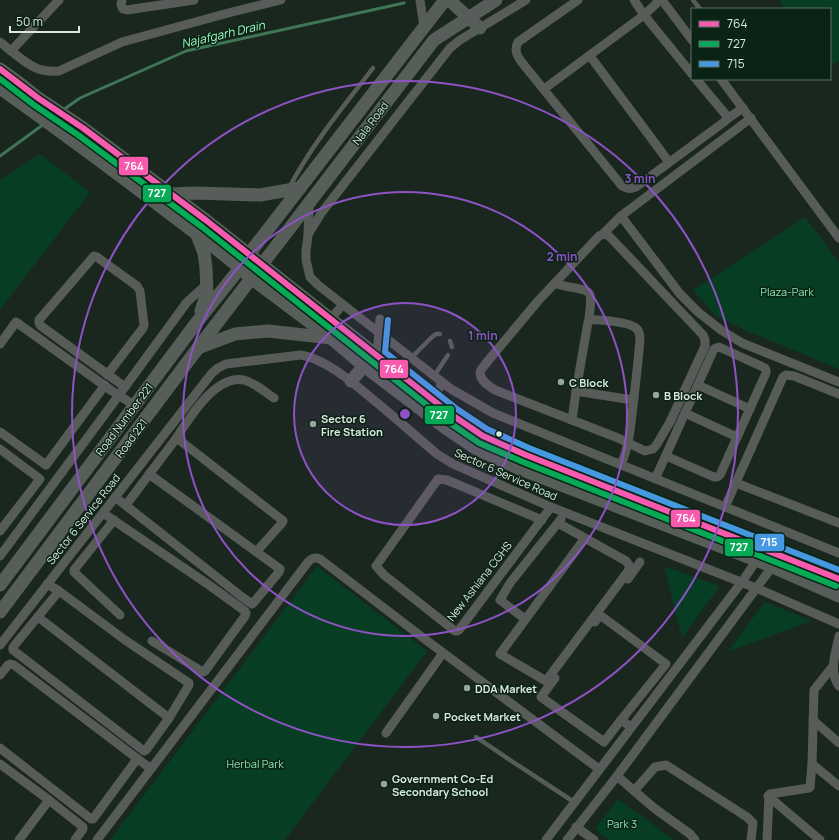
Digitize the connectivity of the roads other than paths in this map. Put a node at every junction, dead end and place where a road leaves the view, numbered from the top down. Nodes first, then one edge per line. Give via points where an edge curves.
1 (59, 0) edge
2 (122, 0) edge
3 (194, 0) edge
4 (281, 0) edge
5 (420, 0) edge
6 (445, 0) edge
7 (449, 0) edge
8 (496, 0) edge
9 (526, 0) edge
10 (578, 0) edge
11 (634, 0) edge
12 (658, 0) edge
13 (662, 0) edge
14 (693, 0) edge
15 (183, 1) edge
16 (699, 8) edge
17 (644, 15) junction
18 (469, 17) junction
19 (424, 27) junction
20 (480, 28) junction
21 (691, 39) edge
22 (0, 42) edge
23 (11, 51) junction
24 (590, 56) junction
25 (373, 68) dead end
26 (0, 69) edge
27 (691, 73) edge
28 (697, 80) edge
29 (722, 80) edge
30 (0, 88) edge
31 (544, 89) junction
32 (743, 108) junction
33 (751, 118) junction
34 (727, 119) junction
35 (669, 162) junction
36 (294, 189) junction
37 (171, 194) junction
38 (309, 203) junction
39 (621, 216) junction
40 (196, 234) junction
41 (308, 234) junction
42 (603, 234) junction
43 (839, 238) edge
44 (249, 254) junction
45 (262, 264) junction
46 (240, 268) junction
47 (251, 278) junction
48 (555, 283) junction
49 (207, 284) junction
50 (343, 305) junction
51 (330, 318) junction
52 (380, 319) dead end
53 (589, 320) junction
54 (197, 322) junction
55 (379, 333) junction
56 (440, 334) dead end
57 (330, 338) junction
58 (450, 340) dead end
59 (0, 344) edge
60 (452, 346) dead end
61 (198, 348) junction
62 (448, 355) dead end
63 (377, 356) junction
64 (411, 358) junction
65 (364, 366) junction
66 (396, 371) junction
67 (108, 375) junction
68 (434, 376) junction
69 (351, 382) junction
70 (839, 382) edge
71 (442, 383) junction
72 (105, 385) junction
73 (698, 385) junction
74 (125, 387) junction
75 (576, 392) junction
76 (839, 394) edge
77 (119, 396) junction
78 (274, 398) dead end
79 (634, 399) junction
80 (434, 400) junction
81 (134, 406) junction
82 (750, 409) junction
83 (685, 413) junction
84 (572, 420) junction
85 (0, 432) edge
86 (737, 437) junction
87 (175, 440) junction
88 (628, 443) junction
89 (0, 449) edge
90 (666, 456) junction
91 (621, 465) junction
92 (149, 474) junction
93 (655, 479) junction
94 (736, 483) junction
95 (115, 497) junction
96 (126, 505) junction
97 (551, 507) junction
98 (725, 507) junction
99 (103, 513) junction
100 (565, 513) junction
101 (114, 520) junction
102 (542, 520) junction
103 (558, 523) junction
104 (839, 523) edge
105 (0, 531) edge
106 (585, 538) junction
107 (764, 549) junction
108 (256, 552) junction
109 (1, 553) edge
110 (839, 553) edge
111 (780, 556) junction
112 (756, 561) junction
113 (640, 562) dead end
114 (772, 567) junction
115 (839, 579) edge
116 (741, 583) junction
117 (0, 584) edge
118 (48, 584) junction
119 (756, 588) junction
120 (59, 591) junction
121 (839, 596) edge
122 (0, 612) edge
123 (120, 615) dead end
124 (600, 615) junction
125 (38, 617) junction
126 (525, 619) junction
127 (839, 624) edge
128 (839, 636) edge
129 (152, 641) dead end
130 (0, 645) edge
131 (443, 653) junction
132 (833, 666) junction
133 (0, 675) edge
134 (839, 686) edge
135 (169, 718) junction
136 (621, 720) junction
137 (813, 720) junction
138 (631, 727) junction
139 (386, 732) dead end
140 (476, 737) dead end
141 (839, 743) edge
142 (0, 748) edge
143 (137, 759) junction
144 (0, 764) edge
145 (812, 764) junction
146 (151, 769) junction
147 (599, 769) junction
148 (617, 776) junction
149 (839, 786) edge
150 (634, 791) junction
151 (768, 796) junction
152 (49, 800) junction
153 (574, 802) junction
154 (576, 827) junction
155 (19, 840) edge
156 (75, 840) edge
157 (97, 840) edge
158 (546, 840) edge
159 (567, 840) edge
160 (594, 840) edge
161 (694, 840) edge
162 (751, 840) edge
163 (767, 840) edge
164 (820, 840) edge

1 - 23 street
2 - 15 street via 122,7 127,10
3 - 15 street
4 - 23 street via 122,42 59,71 37,69
5 - 19 street
6 - 19 main road, Nala Road
7 - 18 main road
8 - 18 main road, Nala Road
9 - 20 street
10 - 31 street via 515,46 518,56
11 - 17 street
12 - 17 street
13 - 21 street
14 - 16 lane
17 - 24 street
17 - 27 street
18 - 20 main road
18 - 38 main road, Nala Road via 434,40
19 - 36 main road, Nala Road
20 - 41 street via 450,48 322,212
22 - 23 street
24 - 31 street
24 - 35 street
25 - 36 lane via 319,138 299,169
26 - 37 main road
28 - 34 street
29 - 32 street
30 - 40 main road
31 - 35 street via 622,186 631,189 636,187
32 - 33 street
32 - 34 street
33 - 39 street
33 - 43 street
34 - 35 street
36 - 37 main road via 260,195
36 - 44 main road, Nala Road
37 - 44 main road
38 - 41 street
38 - 45 main road, Nala Road
39 - 42 street
39 - 70 street via 680,294 698,312 742,342
40 - 46 main road
40 - 49 main road via 204,253
41 - 50 street via 306,250 310,276
42 - 48 street
42 - 88 street via 610,237 705,340 703,351 658,444 653,449 645,451
44 - 45 main road
44 - 46 main road, Road Number 221
45 - 47 main road, Road 221
45 - 51 main road
46 - 47 main road
46 - 54 main road, Road Number 221
47 - 57 main road
47 - 61 main road, Road 221
48 - 53 street via 588,291
48 - 84 street via 487,362 480,376 495,390
49 - 54 main road via 207,293
49 - 74 street via 187,302
50 - 51 street
50 - 55 street
51 - 63 main road
52 - 55 street
53 - 75 street
53 - 79 street via 629,325 639,331
54 - 81 main road, Road Number 221
55 - 63 street
55 - 64 street
56 - 64 lane via 432,337
57 - 61 main road via 268,331 235,334
57 - 65 main road
58 - 60 lane
59 - 72 street via 16,322
61 - 122 main road, Road 221
62 - 68 lane
63 - 66 main road
64 - 66 lane
64 - 68 street
65 - 69 main road
65 - 112 main road via 446,429 477,449 520,469
66 - 80 main road
67 - 67 street via 39,322 94,256 137,286 140,291 143,328
67 - 74 street
68 - 71 street
69 - 95 street, Sector 6 Service Road via 331,367 301,355 226,364 208,378
69 - 97 street, Sector 6 Service Road via 453,464
71 - 80 street
71 - 91 street via 493,413
72 - 77 street
72 - 85 street via 46,465
73 - 82 street
73 - 82 street via 714,349 719,347 765,368 766,373
73 - 83 street
74 - 77 street
75 - 79 street
75 - 84 street
76 - 94 street via 794,376 783,377
77 - 81 street
77 - 109 street
78 - 87 street via 244,380 226,382 209,395
79 - 88 street
80 - 107 main road via 484,436 526,455
81 - 117 main road, Road Number 221
82 - 86 street
83 - 86 street
83 - 90 street
84 - 88 street
86 - 90 street via 717,477
87 - 92 street
87 - 108 street via 179,440 283,521
88 - 91 street
89 - 105 street via 40,479
90 - 93 street
91 - 93 street
92 - 96 street
92 - 108 street
93 - 98 street
94 - 98 street
94 - 104 street
95 - 96 street
95 - 99 street, Sector 6 Service Road
96 - 108 street via 252,604 280,571
97 - 100 street, Sector 6 Service Road
97 - 102 street
98 - 110 street
99 - 101 street
99 - 118 street, Sector 6 Service Road
100 - 103 street
100 - 116 street, Sector 6 Service Road
101 - 123 street via 74,572
101 - 129 street via 246,613 203,672
102 - 102 street, New Ashiana CGHS via 457,631 390,580 376,566 438,479 448,480
103 - 106 street
103 - 126 street via 510,583 500,600
106 - 126 street
106 - 126 street via 626,561 629,570 546,681 500,654
107 - 111 main road
107 - 112 street
111 - 114 street
111 - 115 main road
112 - 114 main road
112 - 116 street
113 - 124 street
114 - 119 street
114 - 121 main road
116 - 119 street, Sector 6 Service Road
116 - 138 street
118 - 120 street
118 - 130 street, Sector 6 Service Road
119 - 127 street, Sector 6 Service Road
119 - 148 street
120 - 125 street
120 - 135 street via 189,683
124 - 136 street via 666,664
124 - 136 street via 541,697 604,742
125 - 135 street
125 - 135 street via 13,647 20,656 144,751
128 - 132 street
131 - 139 street
131 - 146 street via 320,559 312,559
131 - 147 street
132 - 134 street
132 - 137 street via 814,690
133 - 143 street via 8,665 14,665
136 - 138 street
137 - 141 street
137 - 145 street
138 - 147 street
140 - 153 lane
142 - 143 street via 92,819
143 - 146 street
144 - 152 street
145 - 149 street
145 - 151 street via 810,788
146 - 157 street
147 - 153 street
148 - 150 street
148 - 154 street
150 - 161 street via 690,834
150 - 162 street via 655,767 666,765 747,817 753,824
151 - 163 street
151 - 164 street
152 - 155 street
152 - 156 street via 83,827
153 - 158 street
154 - 159 street
154 - 160 street

